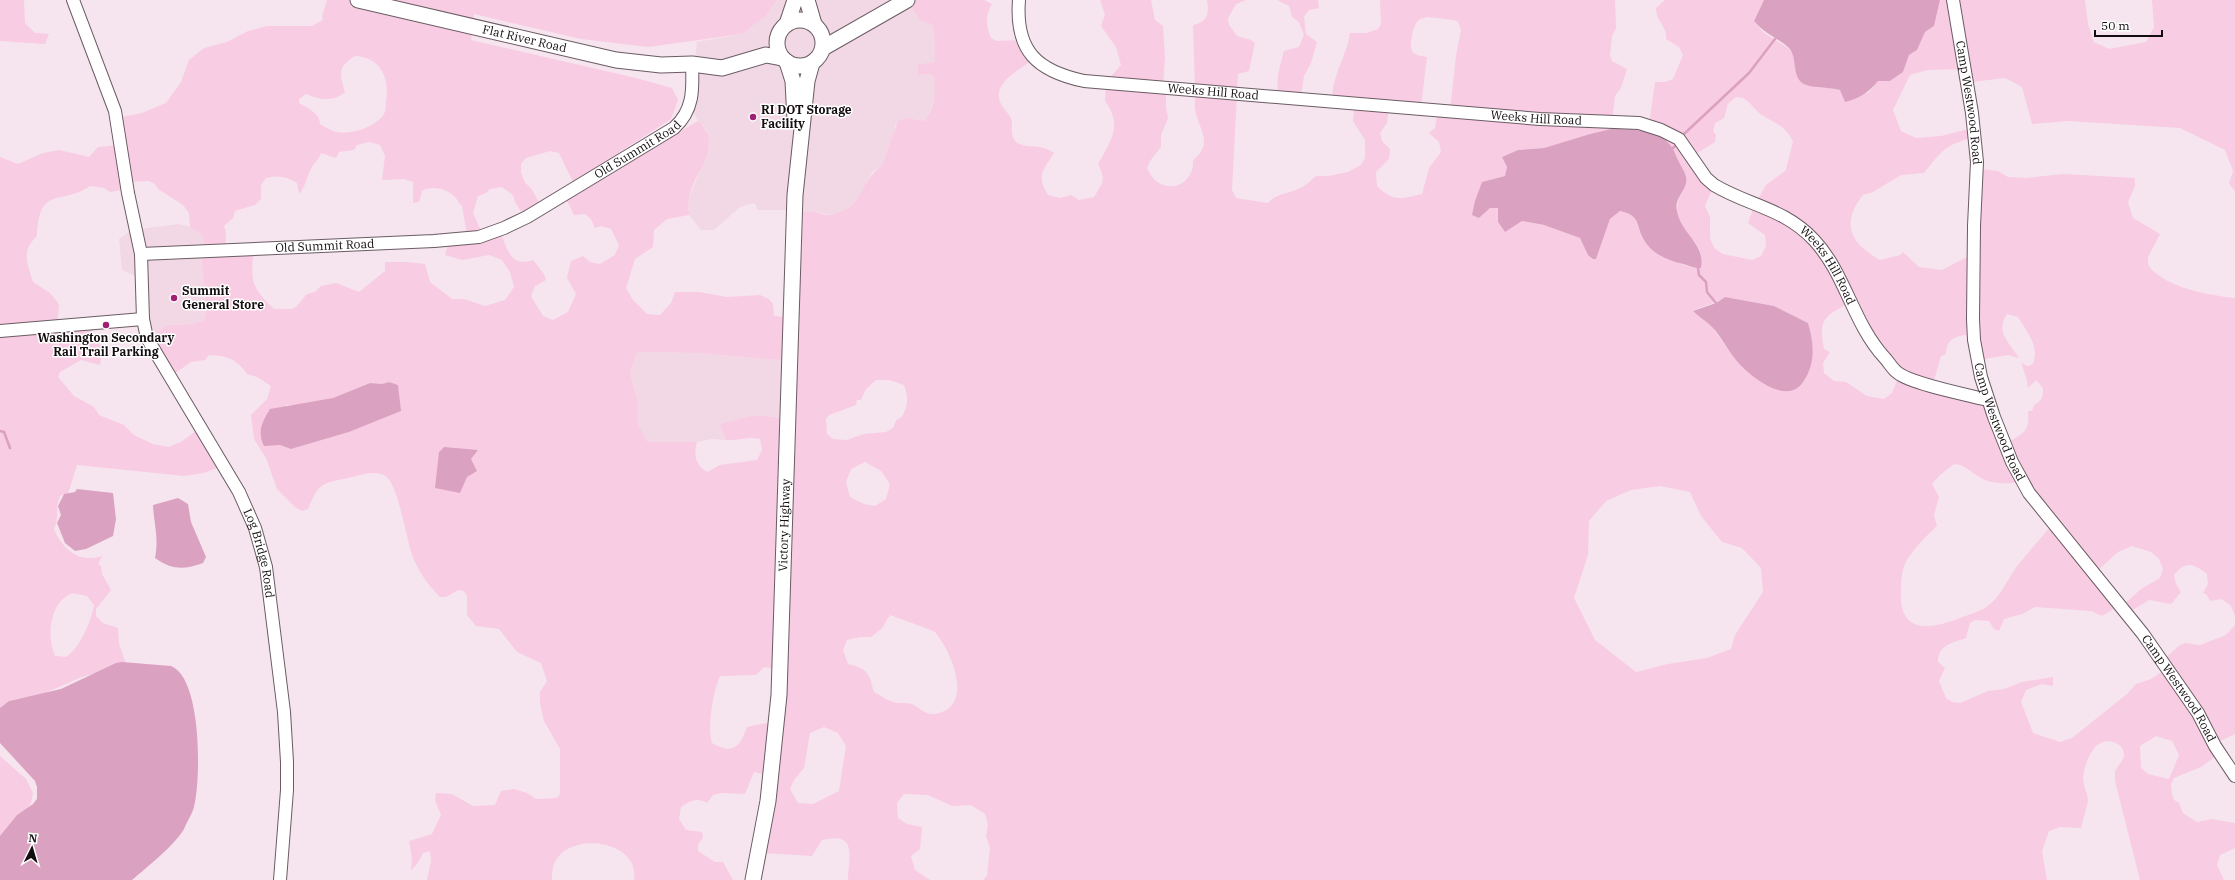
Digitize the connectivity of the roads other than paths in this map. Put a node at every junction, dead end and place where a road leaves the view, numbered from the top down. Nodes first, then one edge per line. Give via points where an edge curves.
1 (73, 0) edge
2 (358, 0) edge
3 (795, 0) edge
4 (807, 0) edge
5 (906, 0) edge
6 (1019, 0) edge
7 (1953, 0) edge
8 (816, 26) junction
9 (782, 30) junction
10 (823, 48) junction
11 (785, 60) junction
12 (812, 63) junction
13 (692, 64) junction
14 (797, 167) junction
15 (141, 254) junction
16 (143, 319) junction
17 (0, 331) edge
18 (1988, 400) junction
19 (2235, 776) edge
20 (280, 880) edge
21 (753, 880) edge

1 - 15 street via 115,111
2 - 13 main road, Flat River Road via 600,57 661,65
3 - 9 main road
4 - 8 main road
5 - 8 main road via 835,29
5 - 10 main road
6 - 18 street, Weeks Hill Road via 1021,34 1037,62 1056,74 1084,81 1540,119 1621,121 1661,130 1679,139 1706,178 1714,185 1786,216 1811,236 1829,260 1864,330 1898,373
7 - 18 street, Camp Westwood Road via 1976,146 1973,319 1981,377
8 - 9 main road via 801,20
8 - 10 main road via 823,37
9 - 11 main road via 778,51
9 - 13 main road, Flat River Road via 762,46 742,54
10 - 12 main road via 819,57
11 - 12 main road via 795,66
11 - 13 main road, Flat River Road via 766,55 722,68
11 - 14 main road, Victory Highway via 793,81
12 - 14 main road, Victory Highway via 807,81
13 - 15 street, Old Summit Road via 690,108 674,128 527,216 495,232 470,238 434,241
14 - 21 main road, Victory Highway via 779,695 763,833
15 - 16 street, Log Bridge Road
16 - 17 street
16 - 20 street, Log Bridge Road via 147,338 248,511 266,567 284,712 287,762
18 - 19 street, Camp Westwood Road via 2012,462 2029,493 2143,634 2198,713

